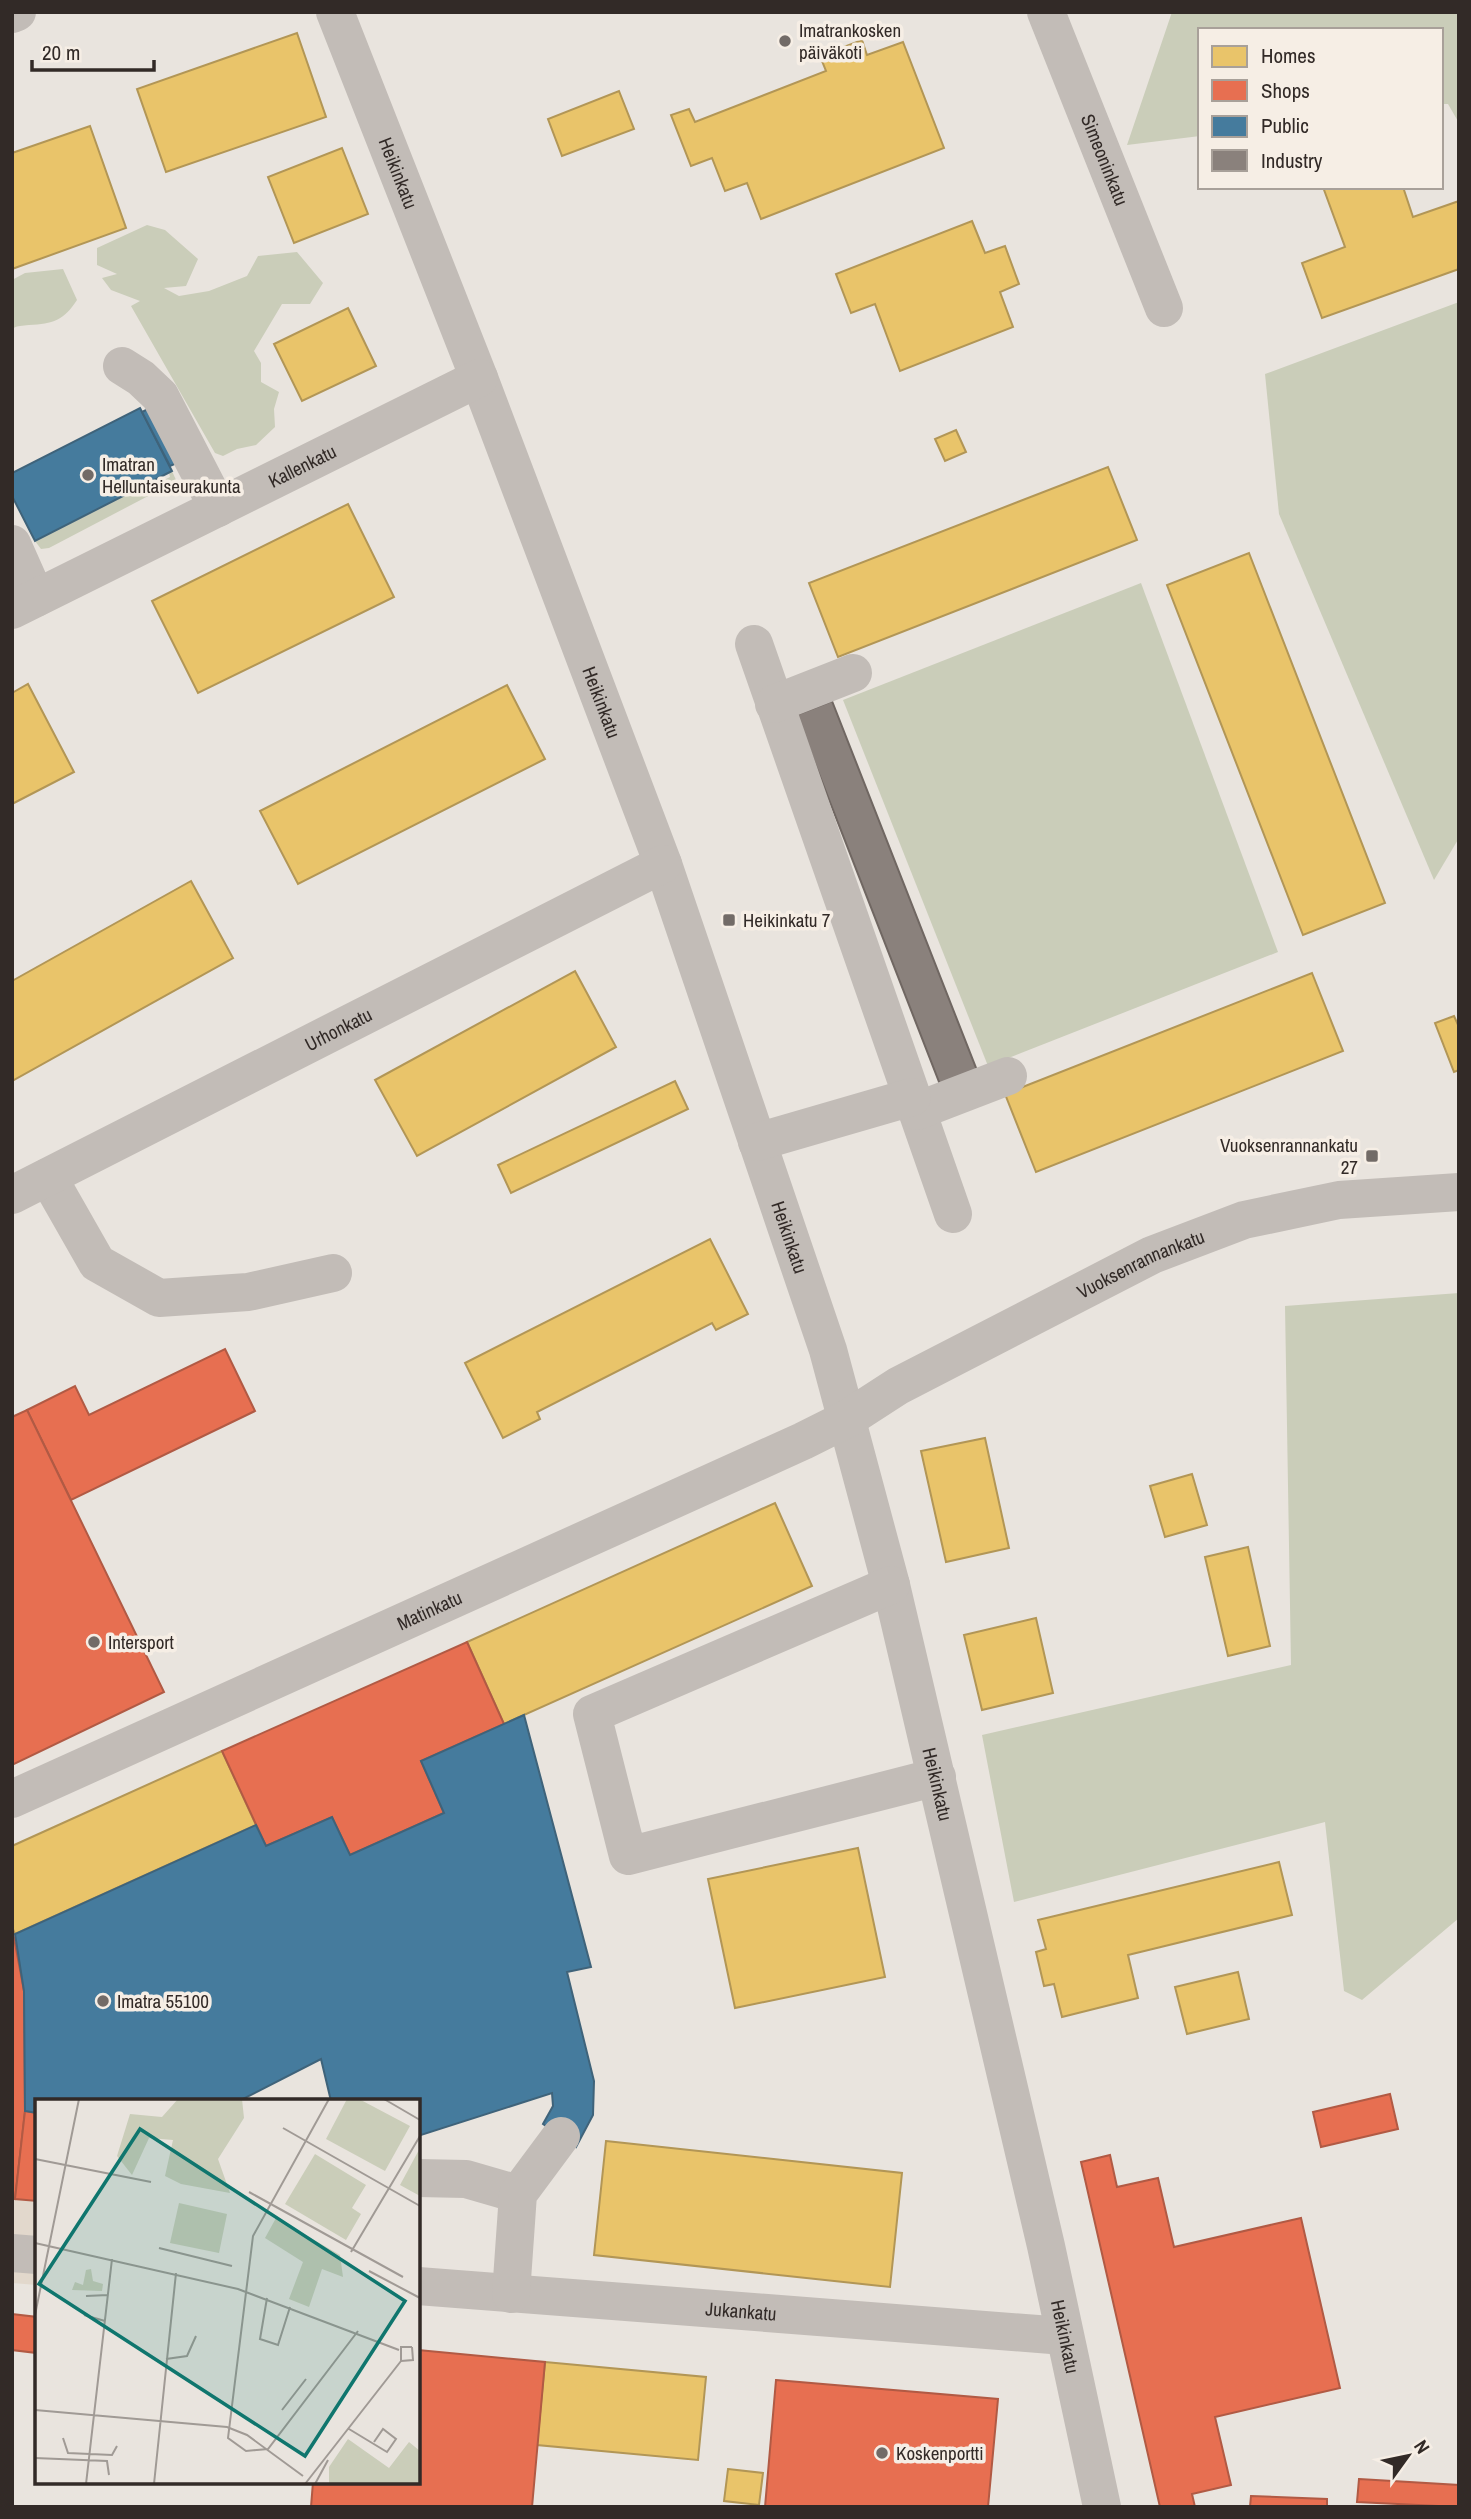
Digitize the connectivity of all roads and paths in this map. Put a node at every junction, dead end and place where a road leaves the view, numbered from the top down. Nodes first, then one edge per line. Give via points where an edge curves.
1 (17, 12) edge
2 (335, 12) edge
3 (1046, 12) edge
4 (12, 14) edge
5 (1164, 308) dead end
6 (122, 366) dead end
7 (479, 378) junction
8 (218, 508) junction
9 (12, 544) edge
10 (24, 604) edge
11 (754, 644) dead end
12 (853, 673) dead end
13 (774, 704) junction
14 (663, 864) junction
15 (1008, 1076) dead end
16 (915, 1104) junction
17 (757, 1142) junction
18 (48, 1177) junction
19 (1459, 1192) edge
20 (12, 1195) edge
21 (953, 1214) dead end
22 (333, 1273) dead end
23 (847, 1419) junction
24 (891, 1585) junction
25 (937, 1777) junction
26 (12, 1799) edge
27 (561, 2136) dead end
28 (420, 2178) edge
29 (517, 2194) junction
30 (12, 2253) edge
31 (35, 2255) edge
32 (420, 2286) edge
33 (511, 2294) junction
34 (1064, 2336) junction
35 (1102, 2507) edge

1 - 4 street
2 - 7 street, Heikinkatu
3 - 5 street, Simeoninkatu
6 - 8 street via 160,396
7 - 8 street, Kallenkatu
7 - 14 street, Heikinkatu
8 - 10 street, Kallenkatu
9 - 10 street
11 - 13 street
12 - 13 street
13 - 16 street
14 - 17 street, Heikinkatu
14 - 18 street, Urhonkatu
15 - 16 street
16 - 17 street
16 - 21 street
17 - 23 street, Heikinkatu
18 - 20 street, Urhonkatu
18 - 22 street via 97,1263 159,1298 248,1292
19 - 23 street, Vuoksenrannankatu via 1339,1200 1244,1220 1152,1255 898,1386
23 - 24 street, Heikinkatu
23 - 26 street, Matinkatu
24 - 25 street, Heikinkatu
24 - 25 street via 592,1714 628,1856
25 - 34 street, Heikinkatu
27 - 29 street
28 - 29 street via 466,2179
29 - 33 street
30 - 31 street
32 - 33 street, Jukankatu
33 - 34 street, Jukankatu
34 - 35 street, Heikinkatu

